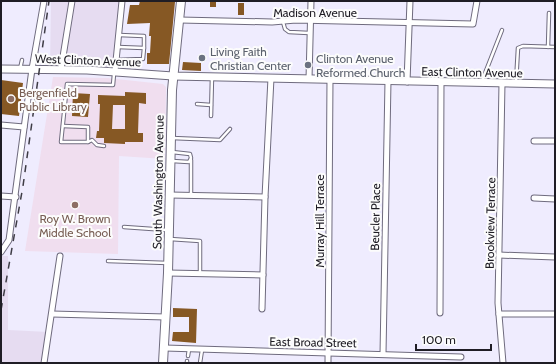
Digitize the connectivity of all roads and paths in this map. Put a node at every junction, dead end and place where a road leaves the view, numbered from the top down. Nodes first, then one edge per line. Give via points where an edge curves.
1 (44, 1) edge
2 (72, 1) edge
3 (122, 1) edge
4 (181, 1) edge
5 (311, 1) edge
6 (410, 1) edge
7 (477, 1) edge
8 (548, 14) dead end
9 (180, 20) junction
10 (283, 21) junction
11 (310, 21) junction
12 (409, 23) junction
13 (502, 30) dead end
14 (310, 32) junction
15 (118, 34) junction
16 (117, 47) junction
17 (548, 47) junction
18 (555, 47) edge
19 (144, 48) junction
20 (22, 60) dead end
21 (116, 60) junction
22 (1, 69) edge
23 (20, 69) junction
24 (32, 69) junction
25 (61, 69) junction
26 (115, 71) junction
27 (174, 76) junction
28 (212, 77) junction
29 (271, 78) junction
30 (309, 79) junction
31 (330, 79) junction
32 (388, 81) junction
33 (407, 82) junction
34 (441, 82) junction
35 (481, 83) junction
36 (502, 83) junction
37 (516, 83) junction
38 (555, 84) edge
39 (197, 104) dead end
40 (211, 105) junction
41 (211, 116) dead end
42 (1, 124) edge
43 (63, 126) junction
44 (24, 127) junction
45 (230, 129) dead end
46 (172, 138) junction
47 (534, 141) dead end
48 (555, 141) edge
49 (88, 142) junction
50 (104, 146) dead end
51 (171, 152) junction
52 (191, 158) junction
53 (171, 161) junction
54 (170, 195) junction
55 (1, 196) edge
56 (191, 196) junction
57 (16, 197) junction
58 (265, 197) junction
59 (534, 198) dead end
60 (555, 199) edge
61 (124, 227) dead end
62 (169, 230) junction
63 (169, 239) junction
64 (1, 252) edge
65 (60, 256) dead end
66 (499, 256) junction
67 (555, 257) edge
68 (108, 262) dead end
69 (168, 263) junction
70 (168, 273) junction
71 (200, 274) junction
72 (263, 276) junction
73 (262, 309) dead end
74 (440, 313) dead end
75 (52, 314) junction
76 (499, 314) junction
77 (555, 314) edge
78 (166, 317) junction
79 (165, 348) junction
80 (189, 349) junction
81 (202, 349) junction
82 (328, 353) junction
83 (383, 354) junction
84 (188, 356) dead end
85 (461, 356) dead end
86 (44, 363) edge
87 (163, 363) edge
88 (200, 363) edge
89 (328, 363) edge
90 (503, 363) edge

1 - 24 street
2 - 25 street
3 - 15 street
4 - 9 main road, South Washington Avenue
5 - 11 street
6 - 12 street
7 - 12 street, Madison Avenue via 473,24
8 - 17 lane
9 - 10 street, Madison Avenue
9 - 27 main road, South Washington Avenue
10 - 11 street, Madison Avenue
10 - 14 lane via 285,29 289,32
11 - 12 street, Madison Avenue
11 - 14 street
12 - 33 street
13 - 35 lane
14 - 30 street
15 - 16 street
15 - 19 lane via 144,36
16 - 19 lane
16 - 21 street
17 - 18 lane
17 - 37 lane via 518,48
19 - 21 lane via 142,60
20 - 23 lane
21 - 26 street
22 - 23 street, West Clinton Avenue
23 - 24 street, West Clinton Avenue
24 - 25 street, West Clinton Avenue
24 - 44 street
25 - 26 street, West Clinton Avenue
26 - 27 street, West Clinton Avenue
26 - 43 lane via 113,85 67,84
27 - 28 street, East Clinton Avenue
27 - 46 main road, South Washington Avenue
28 - 29 street, East Clinton Avenue
28 - 40 lane
29 - 30 street, East Clinton Avenue
29 - 58 street
30 - 31 street, East Clinton Avenue
31 - 32 street, East Clinton Avenue
31 - 82 street, Murray Hill Terrace
32 - 33 street, East Clinton Avenue
32 - 83 street, Beucler Place
33 - 34 street, East Clinton Avenue
34 - 35 street, East Clinton Avenue
34 - 74 street
35 - 36 street, East Clinton Avenue
36 - 37 street, East Clinton Avenue
36 - 66 street, Brookview Terrace
37 - 38 street, East Clinton Avenue
39 - 40 lane
40 - 41 lane
42 - 44 street
43 - 49 lane via 88,127
43 - 49 lane via 61,142
44 - 57 street
45 - 46 lane via 220,140
46 - 51 main road, South Washington Avenue
47 - 48 street
49 - 50 lane via 92,140
51 - 52 lane via 190,154
51 - 53 main road, South Washington Avenue
52 - 53 lane via 189,162
52 - 56 lane
53 - 54 main road, South Washington Avenue
54 - 56 street
54 - 62 main road, South Washington Avenue
55 - 57 street
56 - 58 street
57 - 64 street via 9,240
58 - 72 street
59 - 60 street
61 - 62 lane
62 - 63 main road, South Washington Avenue
63 - 69 main road, South Washington Avenue
63 - 71 lane via 200,241
65 - 75 street
66 - 67 street
66 - 76 street, Brookview Terrace
68 - 69 lane
69 - 70 main road, South Washington Avenue
70 - 71 street
70 - 78 main road, South Washington Avenue
71 - 72 street
72 - 73 street
75 - 78 street
75 - 86 street
76 - 77 street
76 - 90 street, Brookview Terrace
78 - 79 main road, South Washington Avenue
79 - 80 street, East Broad Street
79 - 87 main road, South Washington Avenue
80 - 81 street, East Broad Street
80 - 84 lane
81 - 82 street, East Broad Street
81 - 88 lane
82 - 83 street, East Broad Street
82 - 89 street, Murray Hill Terrace
83 - 85 street, East Broad Street

